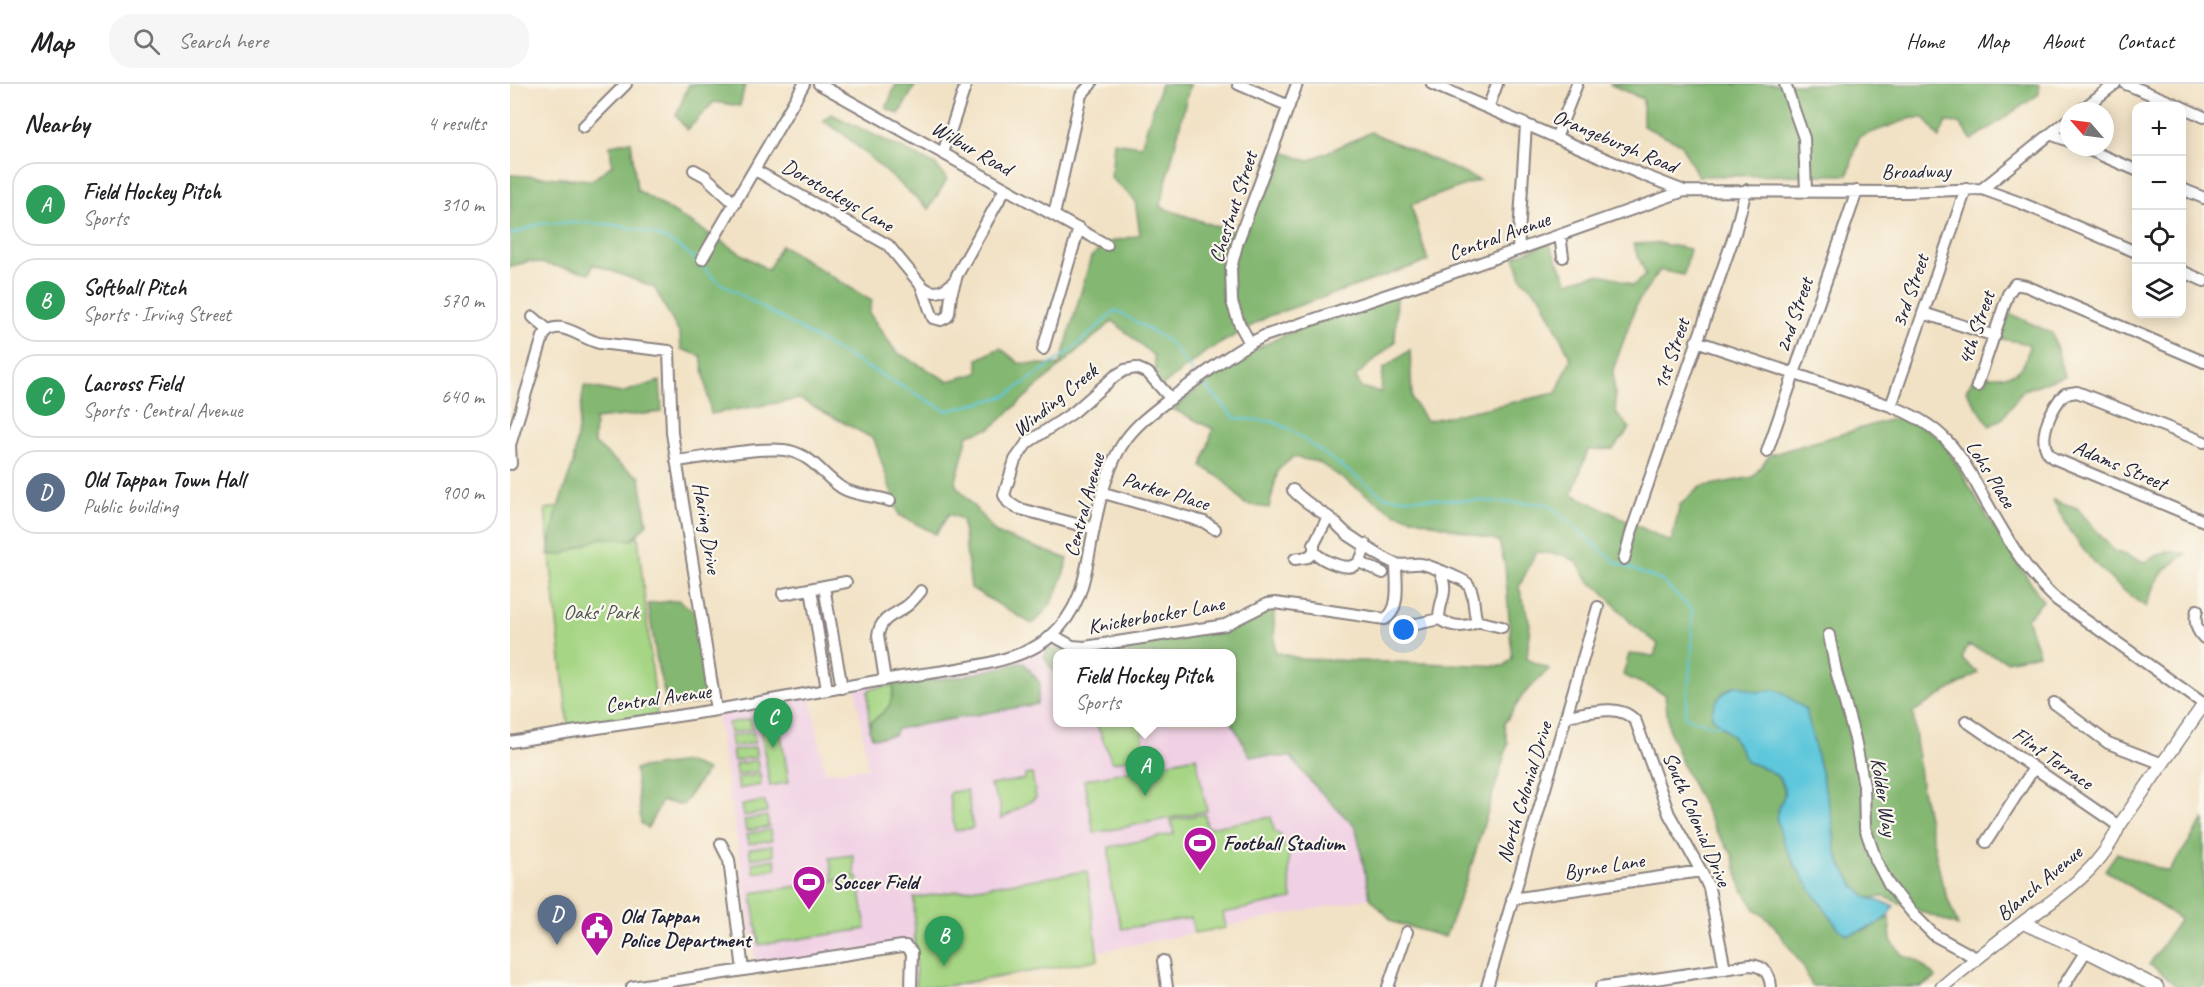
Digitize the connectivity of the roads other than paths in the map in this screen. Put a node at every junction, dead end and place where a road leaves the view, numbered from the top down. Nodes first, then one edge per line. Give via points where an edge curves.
1 (626, 84) edge
2 (804, 84) edge
3 (819, 84) edge
4 (966, 84) edge
5 (1091, 84) edge
6 (1238, 84) edge
7 (1297, 84) edge
8 (1432, 84) edge
9 (1497, 84) edge
10 (1577, 84) edge
11 (1785, 84) edge
12 (2115, 84) edge
13 (2126, 84) edge
14 (2092, 102) edge
15 (2169, 102) edge
16 (1289, 106) junction
17 (1488, 108) junction
18 (2186, 109) edge
19 (2204, 117) edge
20 (1526, 125) junction
21 (2060, 126) edge
22 (583, 127) dead end
23 (2050, 134) junction
24 (1556, 138) junction
25 (2060, 138) edge
26 (943, 153) junction
27 (2103, 156) edge
28 (2132, 168) edge
29 (694, 170) dead end
30 (756, 170) junction
31 (1005, 189) junction
32 (1966, 189) junction
33 (1982, 189) junction
34 (1746, 190) junction
35 (1806, 190) junction
36 (1684, 191) junction
37 (1857, 191) junction
38 (2186, 191) edge
39 (2204, 198) edge
40 (735, 204) junction
41 (1054, 215) junction
42 (1079, 228) junction
43 (1560, 235) junction
44 (1107, 244) dead end
45 (1518, 250) junction
46 (2132, 250) edge
47 (1563, 257) dead end
48 (702, 260) dead end
49 (2186, 273) edge
50 (957, 275) junction
51 (2204, 281) edge
52 (921, 285) junction
53 (1923, 312) junction
54 (533, 317) dead end
55 (550, 329) junction
56 (1995, 336) junction
57 (1696, 341) junction
58 (1250, 343) junction
59 (1043, 349) dead end
60 (2204, 362) edge
61 (1794, 374) junction
62 (1977, 386) dead end
63 (1171, 399) junction
64 (1891, 406) junction
65 (2204, 442) edge
66 (1767, 452) dead end
67 (676, 461) junction
68 (511, 464) edge
69 (1293, 490) dead end
70 (1104, 493) junction
71 (890, 501) dead end
72 (1328, 517) junction
73 (2204, 521) edge
74 (1094, 529) junction
75 (1215, 529) dead end
76 (1365, 544) junction
77 (1314, 552) junction
78 (1295, 559) dead end
79 (1624, 559) dead end
80 (1359, 562) junction
81 (1396, 564) junction
82 (1440, 571) junction
83 (1383, 573) dead end
84 (846, 582) dead end
85 (824, 586) junction
86 (811, 589) junction
87 (921, 591) dead end
88 (783, 594) dead end
89 (1598, 608) dead end
90 (2197, 610) dead end
91 (1439, 619) junction
92 (1476, 621) junction
93 (1412, 625) dead end
94 (1502, 627) dead end
95 (831, 629) junction
96 (818, 632) junction
97 (1052, 635) junction
98 (1829, 635) dead end
99 (2204, 638) edge
100 (838, 668) junction
101 (824, 670) junction
102 (885, 680) junction
103 (842, 688) junction
104 (827, 690) junction
105 (2054, 703) dead end
106 (2204, 704) edge
107 (716, 710) junction
108 (1567, 716) junction
109 (1966, 721) dead end
110 (510, 742) edge
111 (2163, 764) junction
112 (2034, 768) junction
113 (2119, 826) junction
114 (1986, 842) dead end
115 (721, 844) dead end
116 (1701, 871) junction
117 (1512, 899) junction
118 (2023, 923) junction
119 (1407, 932) dead end
120 (2086, 951) junction
121 (1976, 958) junction
122 (1163, 961) dead end
123 (1725, 969) junction
124 (743, 970) junction
125 (632, 987) edge
126 (912, 987) edge
127 (1167, 987) edge
128 (1388, 987) edge
129 (1487, 987) edge
130 (1601, 987) edge
131 (1771, 987) edge
132 (1942, 987) edge
133 (2063, 987) edge
134 (2157, 987) edge

1 - 22 street
2 - 30 street
3 - 26 street, Wilbur Road
4 - 26 street
5 - 41 street via 1081,95
6 - 16 street
7 - 16 street, Chestnut Street
8 - 17 street, Orangeburgh Road
9 - 17 street
10 - 24 street
11 - 35 street via 1804,138
12 - 14 street
13 - 15 street
16 - 58 street, Chestnut Street via 1231,268 1232,302
17 - 20 street, Orangeburgh Road
18 - 19 street
20 - 24 street, Orangeburgh Road
20 - 45 street
21 - 23 street
23 - 25 street
23 - 33 street
24 - 36 street, Orangeburgh Road
26 - 31 street, Wilbur Road
27 - 28 street
29 - 40 street
30 - 40 street
30 - 52 street, Dorotockeys Lane via 888,245
31 - 41 street, Wilbur Road
31 - 50 street, Dorotockeys Lane
32 - 33 street, Broadway
32 - 37 street, Broadway
32 - 53 street, 3rd Street
33 - 46 street, Broadway
34 - 35 street, Broadway
34 - 36 street, Broadway
34 - 57 street, 1st Street
35 - 37 street, Broadway
36 - 43 street, Central Avenue
37 - 61 street, 2nd Street
38 - 39 street
40 - 48 street
41 - 42 street, Wilbur Road
42 - 44 street, Wilbur Road
42 - 59 street
43 - 45 street, Central Avenue
43 - 47 street
45 - 58 street, Central Avenue
49 - 51 street
50 - 52 street, Dorotockeys Lane via 943,291 932,292
50 - 52 street, Dorotockeys Lane via 949,313 940,320 931,314
53 - 56 street
53 - 64 street, 3rd Street
54 - 55 street
55 - 67 street, Haring Drive via 563,327 599,343 669,351
55 - 68 street via 543,337 510,445
56 - 60 street, 4th Street via 2015,284
56 - 62 street, 4th Street
57 - 61 street, Lohs Place
57 - 79 street, 1st Street
58 - 63 street, Central Avenue
61 - 64 street, Lohs Place
61 - 66 street, 2nd Street
63 - 70 street, Central Avenue via 1144,419 1122,444
63 - 74 street, Winding Creek via 1148,373 1136,368 1125,370 1074,412 1027,443 1015,460 1004,495 1008,502 1017,508
64 - 106 street, Lohs Place via 1943,436 2031,575 2045,589
65 - 73 street, Adams Street via 2084,393 2071,392 2056,404 2044,445 2054,458
67 - 71 street via 789,451 810,459 842,488
67 - 107 street, Haring Drive
69 - 72 street
70 - 74 street, Central Avenue
70 - 75 street, Parker Place via 1204,522
72 - 76 street
72 - 77 street
74 - 97 street, Central Avenue via 1082,589 1070,614
76 - 80 street
76 - 81 street
77 - 78 street
77 - 80 street via 1320,559 1340,565
80 - 83 street
81 - 82 street via 1423,564
81 - 97 street, Knickerbocker Lane via 1394,608 1385,619 1275,603 1225,625 1085,647 1072,646
82 - 91 street via 1445,595
82 - 92 street via 1467,582
84 - 85 street
85 - 86 street
85 - 95 street
86 - 88 street
86 - 96 street
87 - 102 street via 879,627
89 - 108 street, North Colonial Drive
90 - 99 street via 2197,628
91 - 92 street via 1446,624 1467,626
91 - 93 street
92 - 94 street
95 - 96 street
95 - 100 street
96 - 101 street
97 - 102 street, Central Avenue via 1013,657
98 - 121 street, Kolder Way via 1855,738 1864,786 1865,828 1876,860 1889,885 1915,916 1935,935
100 - 101 street
100 - 103 street
101 - 104 street
102 - 103 street, Central Avenue
103 - 104 street, Central Avenue
104 - 107 street, Central Avenue
105 - 111 street via 2108,743
106 - 111 main road, Blanch Avenue
107 - 110 street, Central Avenue
108 - 116 street, South Colonial Drive via 1615,710 1632,717 1669,814
108 - 117 street, North Colonial Drive
109 - 112 street, Flint Terrace
111 - 113 main road, Blanch Avenue
112 - 113 street, Flint Terrace
112 - 114 street
113 - 118 main road, Blanch Avenue via 2112,844 2082,877
115 - 124 street via 729,860
116 - 117 street, Byrne Lane
116 - 123 street, South Colonial Drive via 1709,888
117 - 129 street, North Colonial Drive
118 - 120 main road
118 - 121 main road, Blanch Avenue
119 - 128 street
120 - 133 street
120 - 134 main road
121 - 132 main road, Blanch Avenue
122 - 127 street
123 - 130 street
123 - 131 street via 1761,967
124 - 125 street
124 - 126 street via 902,946 910,948 913,956

